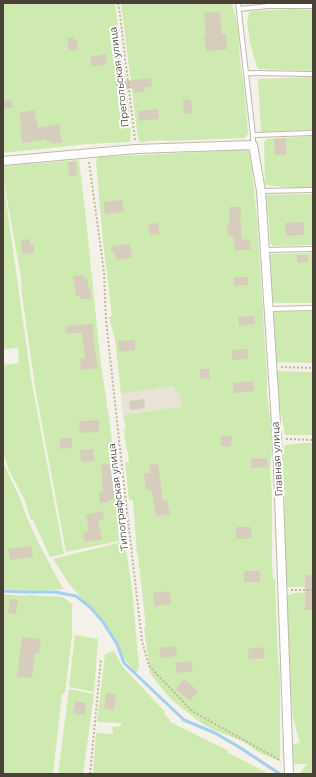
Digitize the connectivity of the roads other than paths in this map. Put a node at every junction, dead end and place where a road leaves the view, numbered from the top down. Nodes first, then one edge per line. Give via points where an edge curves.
1 (238, 3) edge
2 (313, 6) edge
3 (239, 9) junction
4 (247, 73) junction
5 (313, 74) edge
6 (313, 133) edge
7 (254, 135) junction
8 (253, 145) junction
9 (3, 161) edge
10 (261, 190) junction
11 (313, 190) edge
12 (313, 249) edge
13 (264, 250) junction
14 (313, 308) edge
15 (269, 309) junction
16 (289, 774) edge

1 - 3 lane
2 - 3 lane
3 - 4 lane
4 - 5 lane
4 - 7 lane
6 - 7 lane
7 - 8 lane
8 - 9 street via 136,149
8 - 10 street, Главная улица
10 - 11 lane
10 - 13 street, Главная улица
12 - 13 lane
13 - 15 street, Главная улица
14 - 15 lane
15 - 16 street, Главная улица via 277,439

